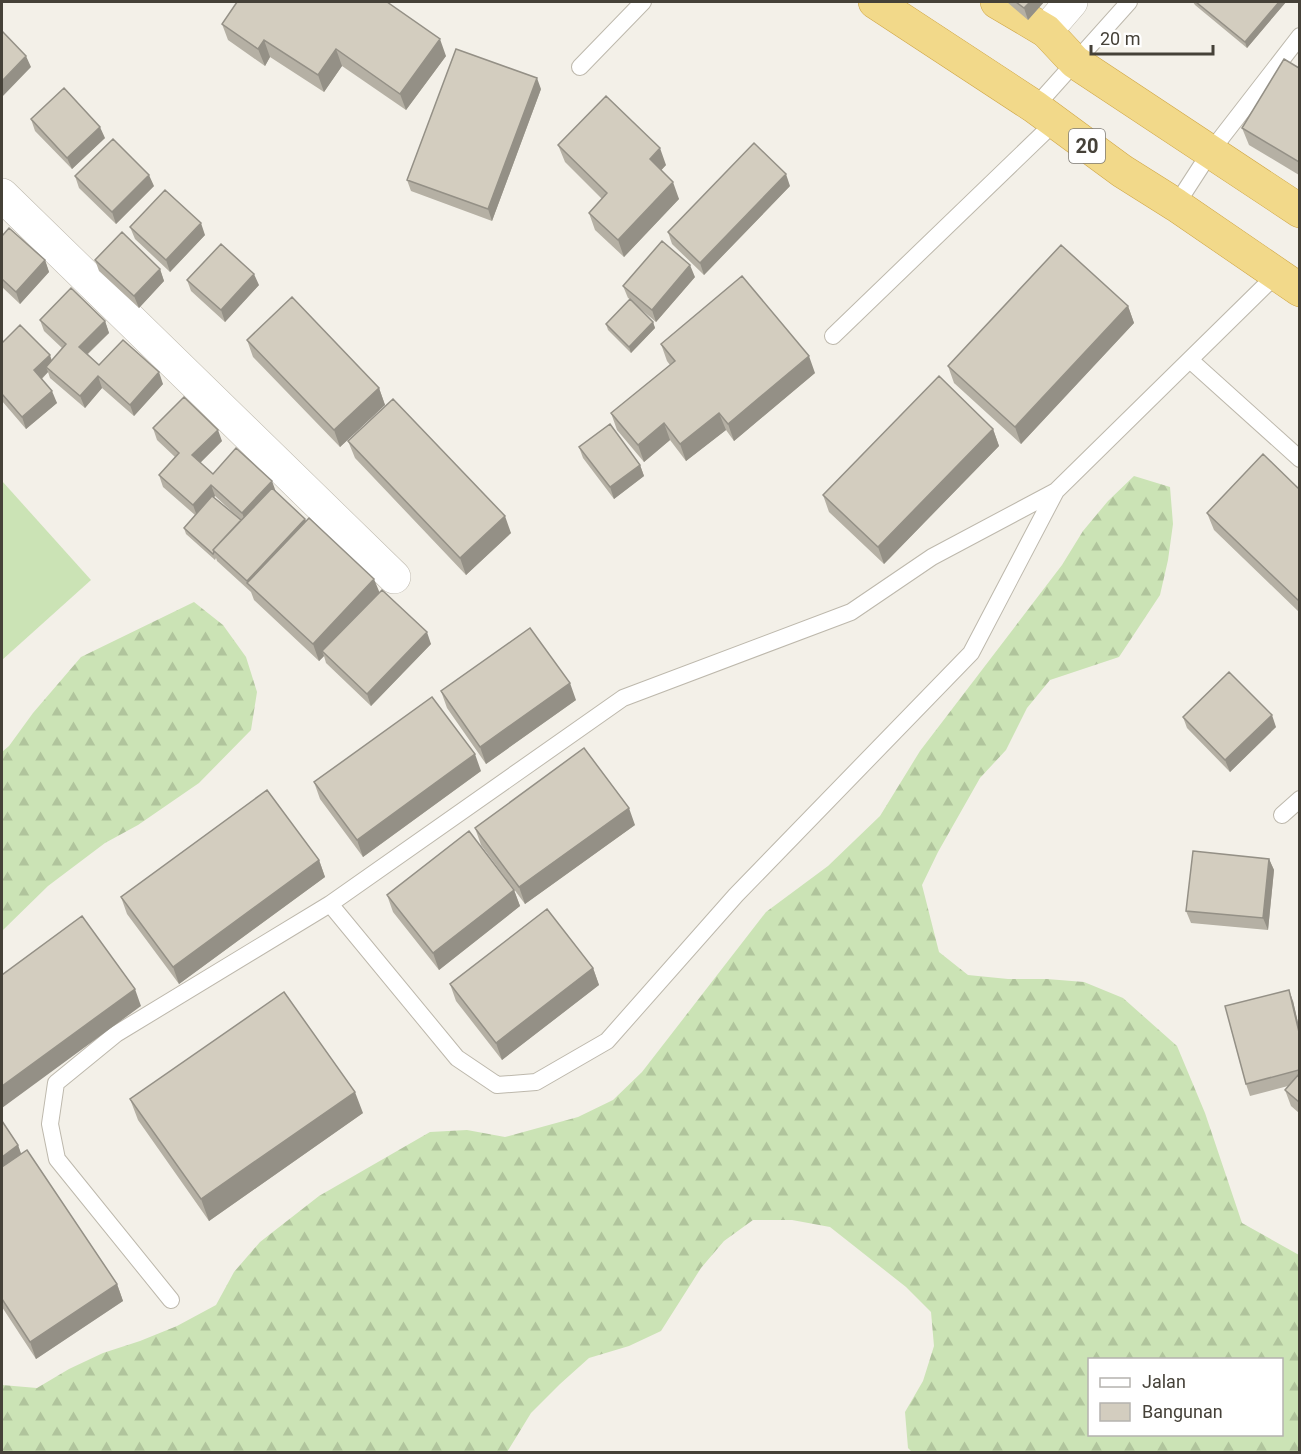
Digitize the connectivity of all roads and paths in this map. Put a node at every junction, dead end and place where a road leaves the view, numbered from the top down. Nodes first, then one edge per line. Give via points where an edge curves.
1 (643, 2) edge
2 (875, 2) edge
3 (997, 2) edge
4 (1071, 2) edge
5 (1129, 2) edge
6 (1046, 31) junction
7 (1299, 36) edge
8 (1076, 62) junction
9 (580, 67) dead end
10 (1045, 114) junction
11 (1211, 151) junction
12 (2, 195) edge
13 (1176, 205) junction
14 (1299, 211) edge
15 (1289, 281) edge
16 (833, 336) dead end
17 (1190, 360) junction
18 (1299, 459) edge
19 (1056, 491) junction
20 (394, 576) dead end
21 (1299, 799) edge
22 (1282, 815) dead end
23 (330, 904) junction
24 (171, 1300) dead end

1 - 9 lane
2 - 10 highway, 20
3 - 6 highway
4 - 6 street
5 - 8 lane
6 - 8 highway
7 - 11 lane
8 - 10 lane
8 - 11 highway
10 - 13 highway, 20
10 - 16 lane
11 - 13 lane
11 - 14 highway
12 - 20 street
13 - 15 highway, 20
15 - 17 lane
17 - 18 lane
17 - 19 lane
19 - 23 lane via 932,557 851,612 623,698
19 - 23 lane via 971,653 736,895 607,1041 536,1082 497,1085 457,1058
21 - 22 lane
23 - 24 lane via 116,1034 56,1083 50,1124 57,1158

